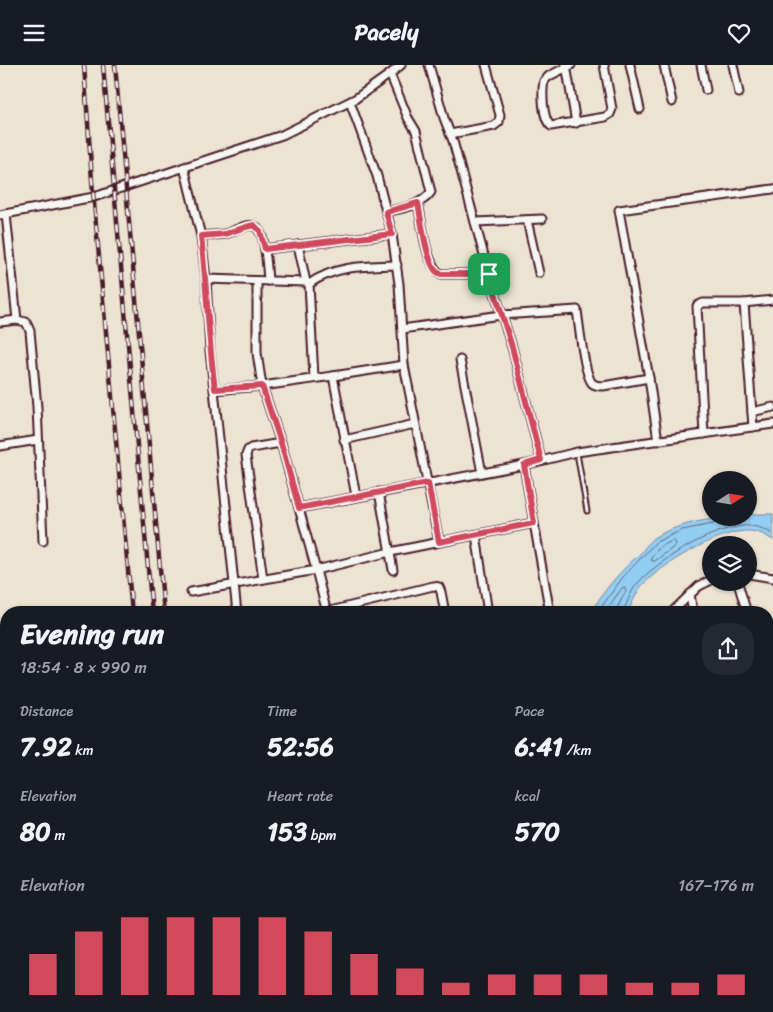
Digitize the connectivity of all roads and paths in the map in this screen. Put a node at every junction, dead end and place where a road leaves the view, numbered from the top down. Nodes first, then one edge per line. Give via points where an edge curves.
1 (401, 65) edge
2 (429, 65) edge
3 (486, 65) edge
4 (568, 65) edge
5 (604, 65) edge
6 (630, 65) edge
7 (664, 65) edge
8 (701, 65) edge
9 (733, 65) edge
10 (390, 74) junction
11 (706, 90) dead end
12 (739, 93) dead end
13 (350, 102) junction
14 (672, 102) dead end
15 (640, 109) dead end
16 (576, 123) junction
17 (450, 134) junction
18 (184, 167) junction
19 (773, 189) edge
20 (418, 203) junction
21 (386, 212) junction
22 (3, 214) edge
23 (542, 219) dead end
24 (527, 220) junction
25 (475, 222) junction
26 (392, 234) junction
27 (201, 236) junction
28 (298, 245) junction
29 (265, 249) junction
30 (397, 265) junction
31 (539, 273) dead end
32 (489, 274) junction
33 (206, 279) junction
34 (257, 281) junction
35 (268, 281) junction
36 (307, 283) junction
37 (773, 300) edge
38 (744, 303) junction
39 (501, 315) junction
40 (17, 319) junction
41 (0, 322) edge
42 (402, 329) junction
43 (460, 360) dead end
44 (404, 365) junction
45 (332, 376) junction
46 (649, 378) junction
47 (314, 379) junction
48 (262, 386) junction
49 (215, 389) junction
50 (773, 407) edge
51 (752, 412) junction
52 (415, 424) junction
53 (773, 425) edge
54 (753, 427) junction
55 (704, 434) junction
56 (38, 440) junction
57 (344, 440) junction
58 (658, 441) junction
59 (281, 443) junction
60 (0, 446) edge
61 (577, 453) junction
62 (541, 460) junction
63 (524, 465) junction
64 (482, 473) junction
65 (428, 483) junction
66 (378, 492) junction
67 (356, 496) junction
68 (299, 508) junction
69 (587, 511) dead end
70 (534, 523) junction
71 (476, 535) junction
72 (43, 541) dead end
73 (439, 542) junction
74 (390, 552) junction
75 (316, 569) junction
76 (392, 570) dead end
77 (757, 575) edge
78 (773, 578) edge
79 (262, 579) junction
80 (235, 583) junction
81 (702, 584) edge
82 (191, 591) dead end
83 (741, 591) edge
84 (690, 594) junction
85 (237, 606) edge
86 (325, 606) edge
87 (350, 606) edge
88 (444, 606) edge
89 (487, 606) edge
90 (549, 606) edge
91 (679, 606) edge
92 (692, 606) edge
93 (746, 606) edge

1 - 10 street
2 - 17 street
3 - 17 street via 500,115 499,122 494,126
4 - 16 street
4 - 16 street via 544,81 543,103 547,123 551,126
5 - 16 street via 612,109 610,114
6 - 15 street
7 - 14 street
8 - 11 street
9 - 12 street
10 - 13 street
10 - 20 street via 416,131 430,182 432,192
13 - 18 street via 282,135
13 - 21 street
17 - 25 street
18 - 22 street via 94,197
18 - 27 street
19 - 46 street via 619,209
20 - 21 street
20 - 32 street via 435,271 441,274
21 - 26 street
22 - 40 street
23 - 24 street
24 - 25 street
24 - 31 street
25 - 32 street
26 - 28 street
26 - 30 street
27 - 29 street via 225,234 254,225 260,231
27 - 33 street
28 - 29 street
28 - 36 street
29 - 35 street
30 - 36 street via 354,267 334,271
30 - 42 street
32 - 39 street
33 - 34 street
33 - 49 street
34 - 35 street
34 - 48 street
35 - 36 street
36 - 47 street
37 - 38 street
38 - 51 street
38 - 55 street via 697,305
39 - 42 street
39 - 46 street via 577,309 591,382 603,386
39 - 62 street
40 - 41 street
40 - 56 street via 26,322 30,331
42 - 44 street
43 - 64 street
44 - 45 street
44 - 52 street
45 - 47 street
45 - 57 street
46 - 58 street
47 - 48 street
48 - 49 street
48 - 59 street
49 - 80 street
50 - 51 street
51 - 54 street
52 - 57 street
52 - 65 street
53 - 54 street
54 - 55 street
55 - 58 street
56 - 60 street
56 - 72 street
57 - 67 street
58 - 61 street
59 - 68 street
59 - 79 street via 251,448 246,455
61 - 62 street
61 - 69 lane
62 - 63 street
63 - 64 street
63 - 70 street
64 - 65 street
65 - 66 street
65 - 73 street
66 - 67 street
66 - 74 street
67 - 68 street
68 - 75 street
70 - 71 street
70 - 90 street
71 - 73 street
71 - 89 street
73 - 74 street
74 - 75 street
74 - 76 street
75 - 79 street
75 - 86 street
77 - 78 street
79 - 80 street
80 - 82 street
80 - 85 street
81 - 84 street
83 - 93 street
84 - 91 street
84 - 92 street
87 - 88 street via 433,585 442,592

